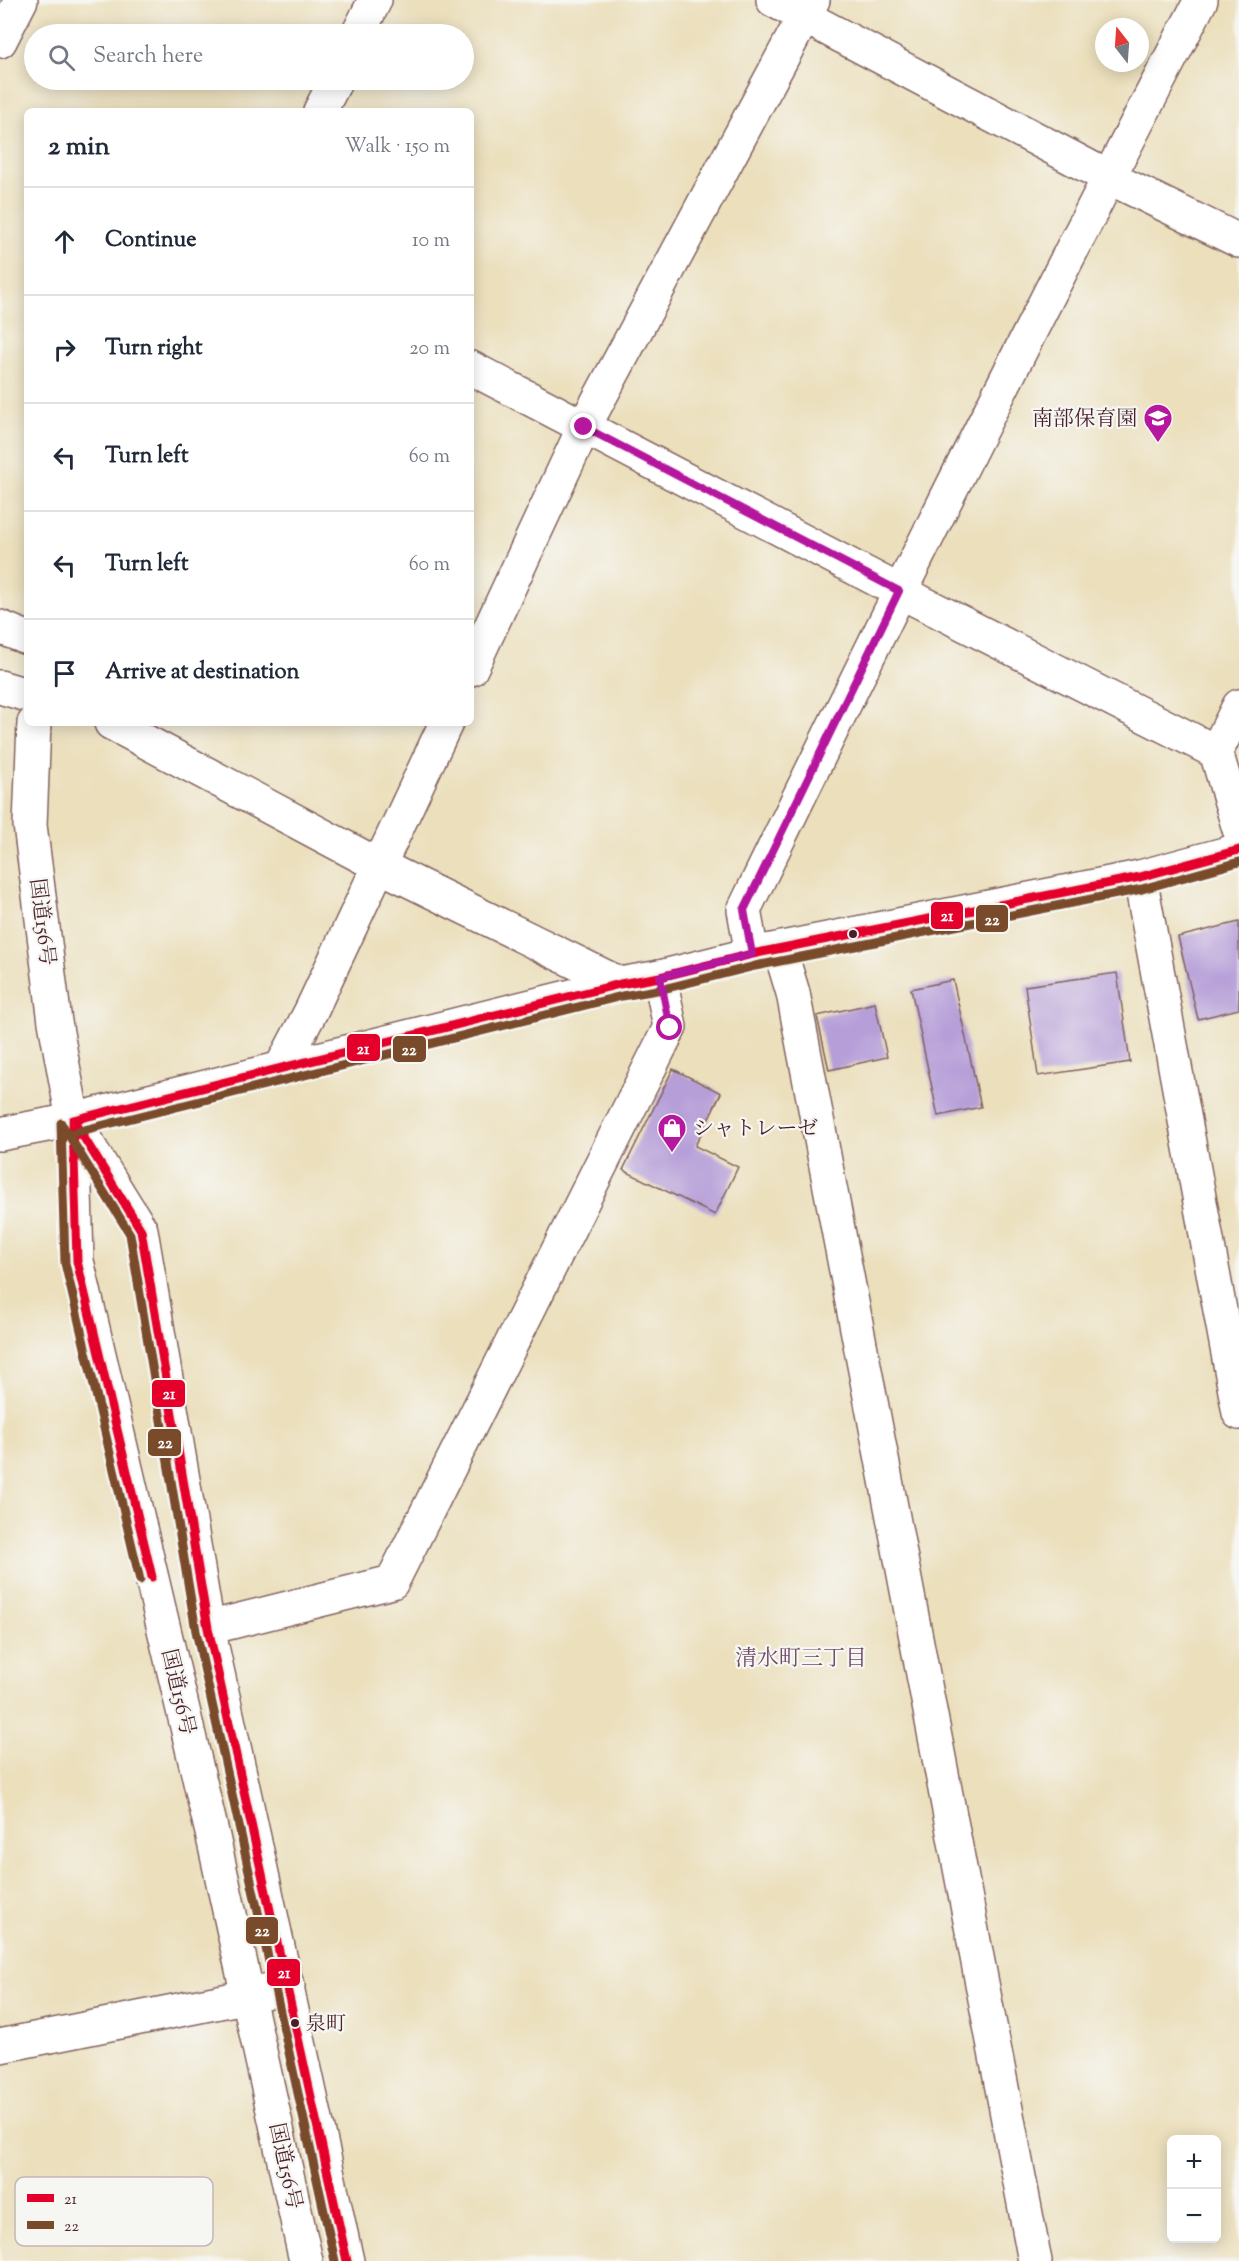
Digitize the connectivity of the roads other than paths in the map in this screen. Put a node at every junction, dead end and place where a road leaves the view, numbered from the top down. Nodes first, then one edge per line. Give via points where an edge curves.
1 (21, 0) edge
2 (375, 0) edge
3 (773, 0) edge
4 (1201, 0) edge
5 (808, 8) edge
6 (363, 24) edge
7 (0, 41) edge
8 (331, 90) edge
9 (322, 108) edge
10 (1108, 177) junction
11 (1239, 241) edge
12 (474, 370) edge
13 (584, 427) junction
14 (899, 591) junction
15 (0, 627) edge
16 (24, 637) edge
17 (474, 663) edge
18 (0, 687) edge
19 (24, 694) edge
20 (1239, 706) edge
21 (34, 726) edge
22 (117, 726) edge
23 (445, 726) edge
24 (1216, 752) junction
25 (1239, 829) edge
26 (1239, 850) edge
27 (380, 866) junction
28 (1140, 877) junction
29 (766, 952) junction
30 (660, 977) junction
31 (620, 984) junction
32 (282, 1068) junction
33 (73, 1120) junction
34 (0, 1134) edge
35 (1239, 1413) edge
36 (208, 1628) junction
37 (288, 1986) junction
38 (249, 1996) junction
39 (0, 2046) edge
40 (306, 2261) edge
41 (346, 2261) edge
42 (1035, 2261) edge

1 - 7 main road
2 - 6 main road
3 - 5 main road
4 - 10 main road
5 - 10 main road
5 - 13 main road
8 - 9 main road
10 - 11 main road
10 - 14 main road
12 - 13 main road
13 - 14 main road
13 - 17 main road
14 - 24 main road
14 - 29 main road via 744,910
15 - 16 main road
18 - 19 main road
20 - 24 main road
21 - 33 main road, 国道156号 via 30,825
22 - 27 main road
23 - 27 main road
24 - 25 main road
26 - 28 main road
27 - 31 main road
27 - 32 main road
28 - 29 main road
28 - 35 main road
29 - 30 main road
29 - 42 main road via 793,993
30 - 31 main road
30 - 36 main road via 670,1028 392,1582
31 - 32 main road
32 - 33 main road
33 - 34 main road
33 - 36 main road, 国道156号 via 141,1230
33 - 38 main road, 国道156号 via 77,1261
36 - 37 main road, 国道156号
37 - 38 main road
37 - 41 main road, 国道156号
38 - 39 main road
38 - 40 main road, 国道156号

